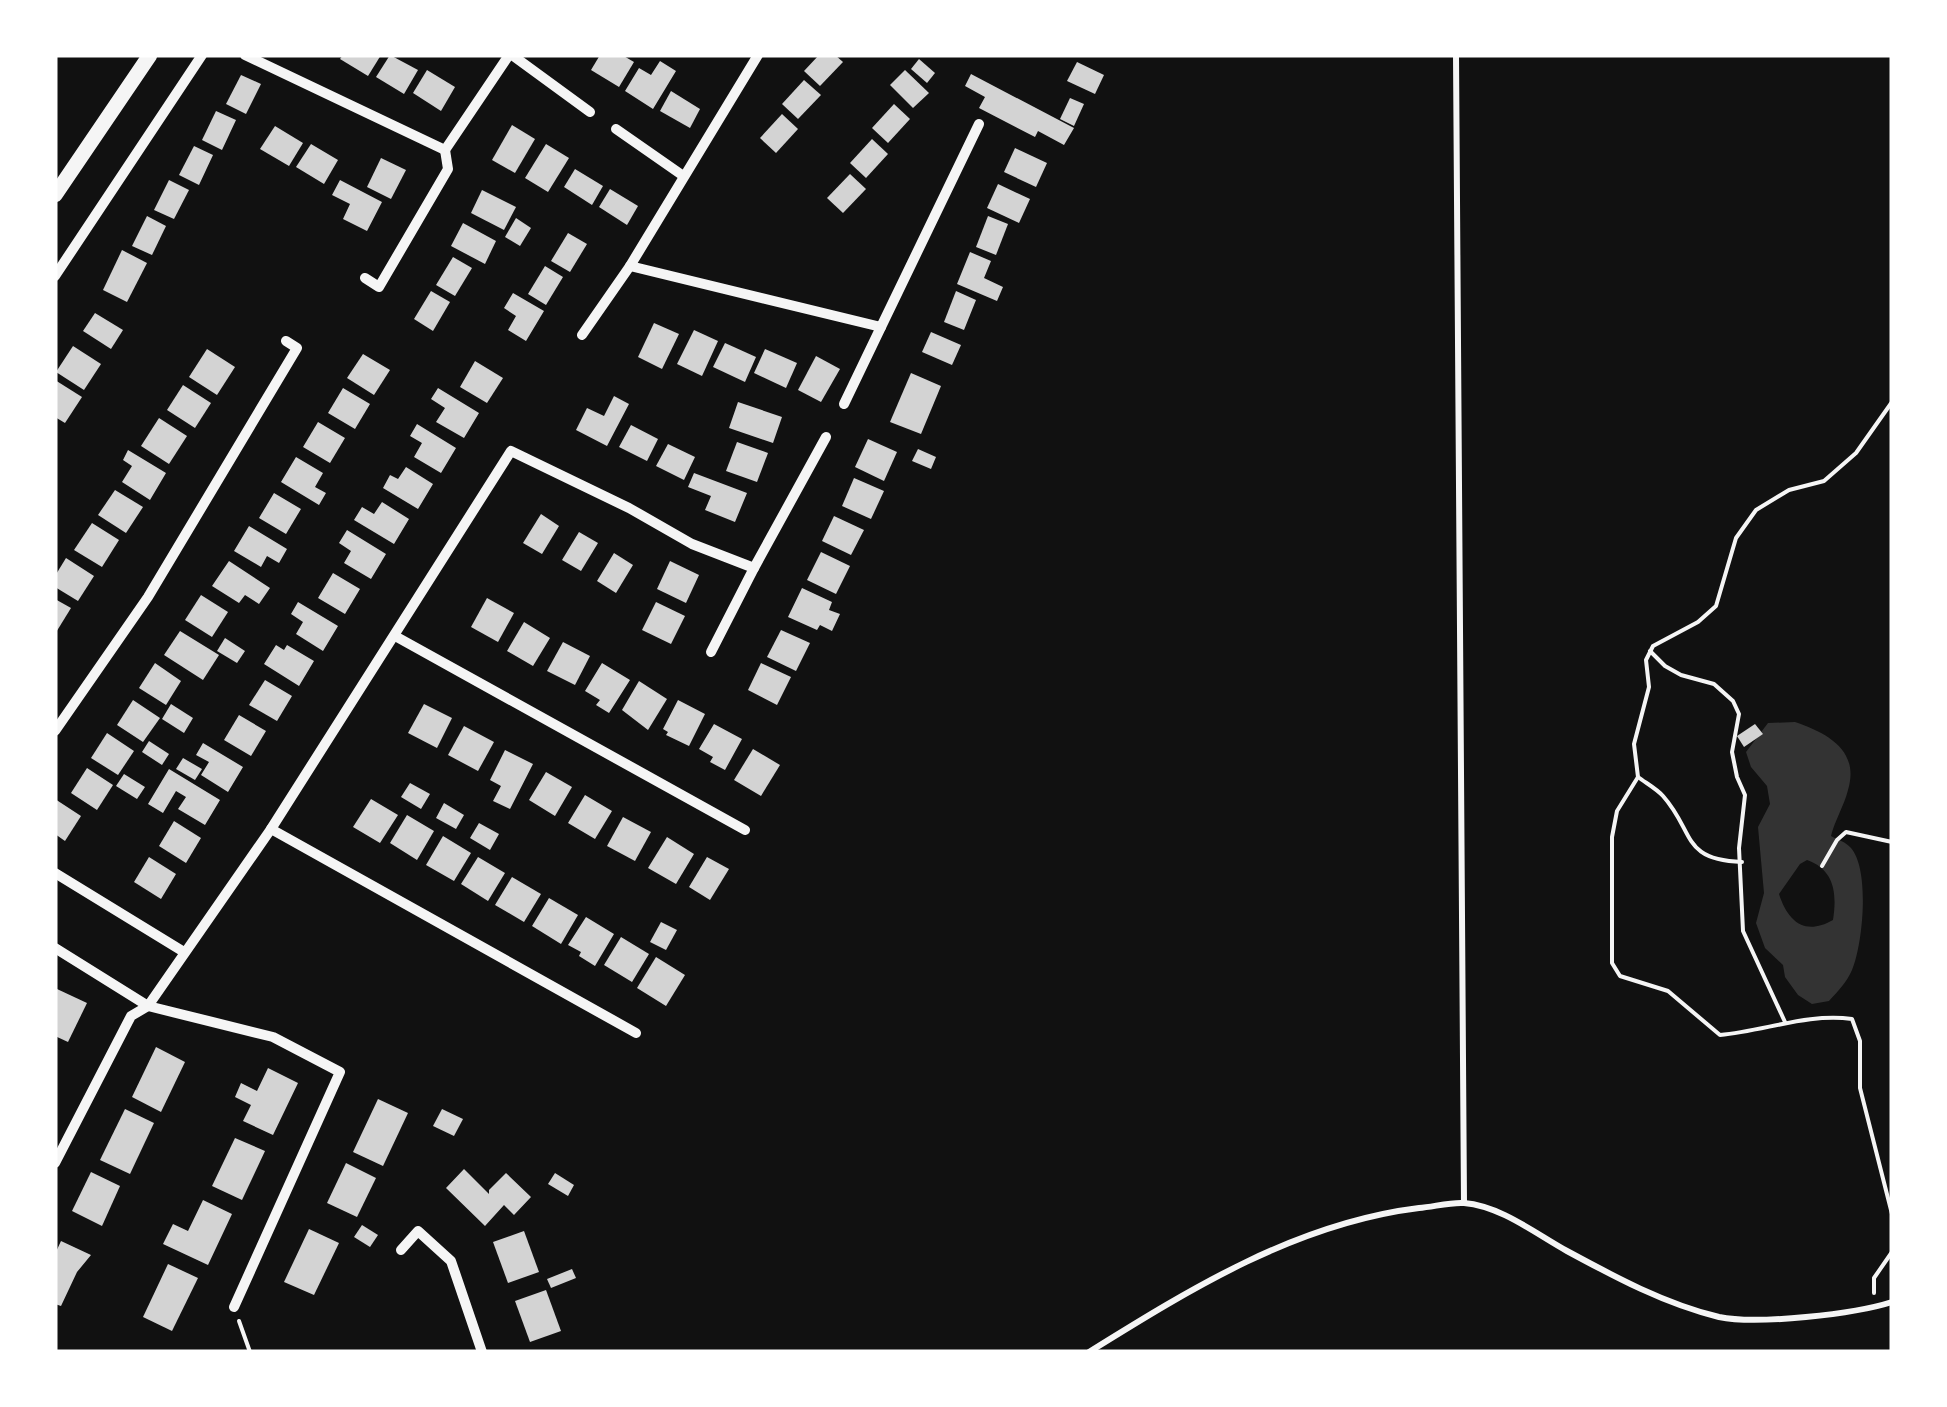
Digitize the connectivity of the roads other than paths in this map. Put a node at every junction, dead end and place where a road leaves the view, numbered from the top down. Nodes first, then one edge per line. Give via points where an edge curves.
1 (150, 55) edge
2 (202, 55) edge
3 (245, 55) edge
4 (510, 55) edge
5 (758, 55) edge
6 (1456, 55) edge
7 (590, 112) dead end
8 (979, 124) dead end
9 (616, 130) dead end
10 (445, 150) junction
11 (682, 175) junction
12 (55, 195) edge
13 (630, 266) junction
14 (55, 276) edge
15 (365, 278) dead end
16 (881, 327) junction
17 (582, 335) dead end
18 (286, 342) dead end
19 (844, 404) dead end
20 (826, 437) dead end
21 (754, 568) junction
22 (394, 636) junction
23 (710, 652) dead end
24 (55, 731) edge
25 (272, 829) junction
26 (745, 830) dead end
27 (55, 873) edge
28 (55, 948) edge
29 (184, 952) junction
30 (148, 1006) junction
31 (636, 1034) dead end
32 (55, 1163) edge
33 (1464, 1203) junction
34 (401, 1250) dead end
35 (1892, 1302) edge
36 (234, 1307) road end
37 (482, 1352) edge
38 (1089, 1352) edge

1 - 12 street
2 - 14 street
3 - 10 street
4 - 7 street
4 - 10 street
5 - 11 street
6 - 33 lane
8 - 16 street
9 - 11 street
10 - 15 street via 448,169 379,286
11 - 13 street
13 - 16 street
13 - 17 street
16 - 19 street
18 - 24 street via 297,348 148,597
20 - 21 street
21 - 22 street via 692,544 511,450
21 - 23 street
22 - 25 street
22 - 26 street
25 - 29 street
25 - 31 street
27 - 29 street
28 - 30 street
29 - 30 street
30 - 32 street via 131,1016
30 - 36 street via 273,1037 340,1072
33 - 35 lane via 1498,1213 1654,1296 1723,1318 1796,1318
33 - 38 lane via 1381,1213 1286,1242 1183,1293
34 - 37 street via 418,1231 451,1261

